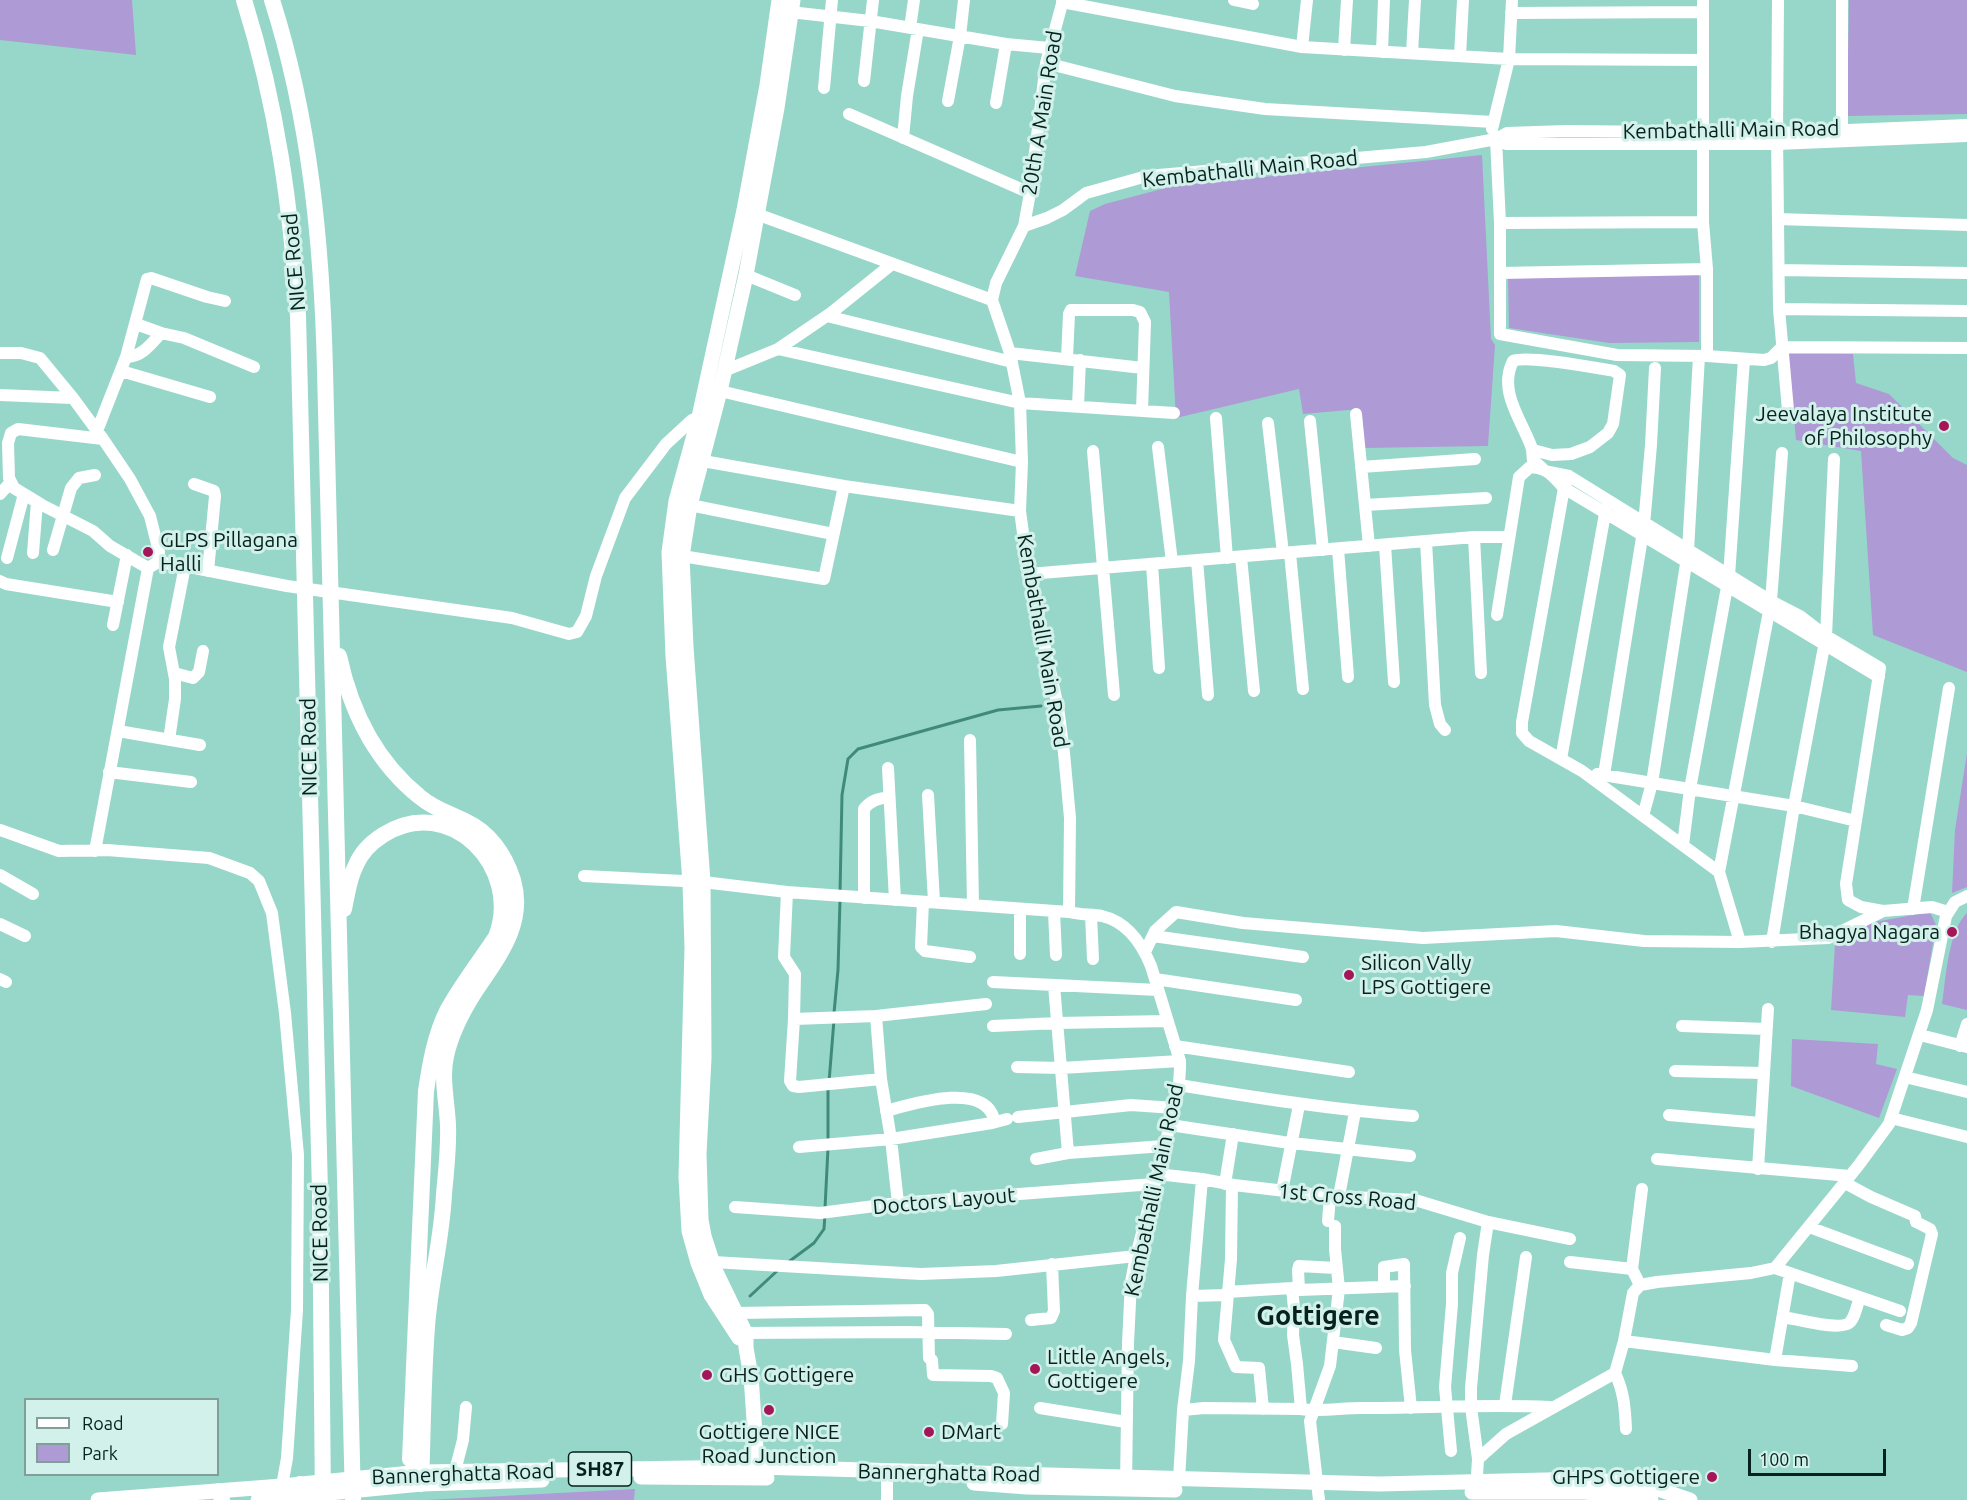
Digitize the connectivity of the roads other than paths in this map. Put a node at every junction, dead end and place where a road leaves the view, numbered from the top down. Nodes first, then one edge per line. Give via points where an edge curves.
1 (244, 0) edge
2 (272, 0) edge
3 (779, 0) edge
4 (832, 0) edge
5 (873, 0) edge
6 (914, 0) edge
7 (964, 0) edge
8 (1234, 0) edge
9 (1307, 0) edge
10 (1347, 0) edge
11 (1384, 0) edge
12 (1415, 0) edge
13 (1463, 0) edge
14 (1512, 0) edge
15 (1778, 0) edge
16 (1842, 0) edge
17 (1063, 1) edge
18 (1254, 4) dead end
19 (792, 6) edge
20 (1703, 6) edge
21 (1511, 14) junction
22 (830, 18) junction
23 (870, 21) junction
24 (914, 29) junction
25 (960, 36) junction
26 (1006, 44) junction
27 (1302, 47) junction
28 (1049, 48) junction
29 (1344, 50) junction
30 (1382, 52) junction
31 (1412, 53) junction
32 (1460, 56) junction
33 (1509, 59) junction
34 (1703, 60) junction
35 (1046, 63) junction
36 (864, 81) dead end
37 (824, 88) dead end
38 (948, 101) dead end
39 (996, 104) dead end
40 (849, 114) dead end
41 (1493, 122) junction
42 (1967, 125) edge
43 (1842, 129) junction
44 (1702, 131) junction
45 (1967, 136) edge
46 (903, 138) junction
47 (1777, 139) junction
48 (1493, 140) junction
49 (1702, 145) junction
50 (1030, 193) junction
51 (751, 212) junction
52 (1778, 219) junction
53 (1703, 222) junction
54 (1500, 223) junction
55 (1967, 225) edge
56 (1024, 226) junction
57 (892, 264) junction
58 (1707, 269) junction
59 (1779, 270) junction
60 (1500, 273) junction
61 (1967, 273) edge
62 (746, 275) junction
63 (795, 296) dead end
64 (992, 300) junction
65 (225, 301) dead end
66 (1779, 309) junction
67 (1967, 311) edge
68 (826, 316) junction
69 (136, 324) junction
70 (161, 333) junction
71 (1782, 347) junction
72 (1967, 348) edge
73 (778, 349) junction
74 (0, 353) edge
75 (1617, 355) junction
76 (1703, 356) junction
77 (126, 357) junction
78 (1011, 357) junction
79 (1073, 359) junction
80 (1744, 359) junction
81 (254, 367) dead end
82 (1143, 368) junction
83 (1655, 368) dead end
84 (121, 371) junction
85 (724, 371) junction
86 (1614, 371) junction
87 (720, 391) junction
88 (0, 395) edge
89 (210, 397) dead end
90 (73, 398) junction
91 (1020, 403) junction
92 (1078, 406) junction
93 (1142, 411) junction
94 (1174, 413) dead end
95 (1356, 414) dead end
96 (1769, 414) dead end
97 (706, 418) junction
98 (1216, 418) dead end
99 (1310, 421) dead end
100 (1268, 423) dead end
101 (100, 435) junction
102 (4, 443) edge
103 (1158, 447) dead end
104 (1533, 450) junction
105 (1093, 451) dead end
106 (1782, 453) dead end
107 (1475, 459) dead end
108 (1834, 459) dead end
109 (703, 461) junction
110 (1022, 462) junction
111 (1361, 467) junction
112 (1546, 470) junction
113 (95, 476) dead end
114 (11, 482) junction
115 (1566, 482) junction
116 (194, 484) dead end
117 (844, 486) junction
118 (0, 494) edge
119 (24, 494) junction
120 (1486, 498) dead end
121 (37, 502) junction
122 (690, 505) junction
123 (1365, 506) junction
124 (1606, 507) junction
125 (1020, 511) junction
126 (63, 516) junction
127 (1644, 530) junction
128 (833, 534) junction
129 (1474, 537) junction
130 (1508, 537) junction
131 (1426, 541) junction
132 (1385, 545) junction
133 (1369, 546) junction
134 (1338, 549) junction
135 (53, 550) dead end
136 (1323, 550) junction
137 (33, 553) dead end
138 (1286, 553) junction
139 (126, 555) junction
140 (682, 556) junction
141 (1687, 556) junction
142 (1241, 557) junction
143 (7, 558) dead end
144 (1227, 558) junction
145 (1197, 560) junction
146 (1172, 562) junction
147 (1152, 564) junction
148 (153, 565) junction
149 (185, 566) junction
150 (1104, 568) junction
151 (208, 572) junction
152 (1029, 574) junction
153 (1728, 580) junction
154 (0, 581) edge
155 (118, 602) junction
156 (1770, 606) junction
157 (1497, 615) dead end
158 (331, 620) junction
159 (113, 625) dead end
160 (1826, 640) junction
161 (203, 651) dead end
162 (1159, 668) dead end
163 (174, 673) junction
164 (1481, 673) dead end
165 (1348, 677) dead end
166 (1394, 682) dead end
167 (1949, 688) dead end
168 (1303, 689) dead end
169 (1254, 691) dead end
170 (1114, 695) dead end
171 (1208, 695) dead end
172 (1445, 730) dead end
173 (118, 731) junction
174 (169, 740) junction
175 (970, 740) dead end
176 (200, 745) dead end
177 (1561, 759) junction
178 (888, 768) dead end
179 (1582, 771) junction
180 (109, 772) junction
181 (1604, 775) junction
182 (191, 782) dead end
183 (1652, 783) junction
184 (1690, 789) junction
185 (928, 795) dead end
186 (1733, 796) junction
187 (889, 798) junction
188 (1794, 806) junction
189 (1643, 816) junction
190 (1856, 821) junction
191 (0, 830) edge
192 (1683, 845) junction
193 (95, 851) junction
194 (1719, 872) junction
195 (0, 875) edge
196 (584, 876) dead end
197 (696, 882) junction
198 (787, 892) junction
199 (33, 894) dead end
200 (1967, 896) edge
201 (864, 898) junction
202 (895, 900) junction
203 (928, 902) junction
204 (974, 905) junction
205 (1020, 909) junction
206 (1913, 909) junction
207 (1883, 911) junction
208 (1054, 912) junction
209 (1069, 912) junction
210 (1948, 912) junction
211 (1091, 915) junction
212 (0, 924) edge
213 (339, 933) junction
214 (25, 936) dead end
215 (1153, 936) junction
216 (1740, 942) junction
217 (1772, 942) junction
218 (1145, 952) junction
219 (1020, 954) dead end
220 (1056, 955) dead end
221 (970, 957) dead end
222 (1303, 957) dead end
223 (1093, 959) dead end
224 (993, 982) dead end
225 (1156, 984) junction
226 (1054, 985) junction
227 (1296, 1000) dead end
228 (986, 1004) dead end
229 (1768, 1009) dead end
230 (876, 1016) junction
231 (794, 1019) junction
232 (1167, 1021) junction
233 (1058, 1023) junction
234 (1967, 1024) edge
235 (993, 1026) dead end
236 (1682, 1026) dead end
237 (1766, 1029) junction
238 (1920, 1035) junction
239 (1175, 1046) junction
240 (1964, 1046) edge
241 (1180, 1061) junction
242 (1017, 1067) dead end
243 (1061, 1068) junction
244 (1675, 1071) dead end
245 (1349, 1072) dead end
246 (1763, 1073) junction
247 (1905, 1077) junction
248 (880, 1078) junction
249 (1179, 1085) junction
250 (1967, 1092) edge
251 (1299, 1105) junction
252 (1174, 1108) junction
253 (886, 1111) junction
254 (1065, 1112) junction
255 (1355, 1112) junction
256 (1669, 1115) dead end
257 (1413, 1116) dead end
258 (1891, 1118) junction
259 (992, 1123) junction
260 (1760, 1123) junction
261 (1170, 1125) junction
262 (1233, 1134) junction
263 (1967, 1137) edge
264 (891, 1138) junction
265 (1291, 1143) junction
266 (1164, 1146) junction
267 (799, 1148) dead end
268 (1348, 1149) junction
269 (1068, 1154) junction
270 (1410, 1156) dead end
271 (1036, 1159) dead end
272 (1656, 1159) dead end
273 (1758, 1169) junction
274 (1155, 1179) junction
275 (1202, 1179) junction
276 (1847, 1179) junction
277 (1228, 1184) junction
278 (1642, 1190) dead end
279 (1282, 1191) junction
280 (1335, 1196) junction
281 (898, 1203) junction
282 (735, 1207) dead end
283 (1488, 1222) junction
284 (1809, 1227) junction
285 (1460, 1238) dead end
286 (1570, 1239) dead end
287 (1136, 1256) junction
288 (1526, 1257) dead end
289 (712, 1262) junction
290 (1570, 1263) dead end
291 (1052, 1264) junction
292 (1908, 1264) dead end
293 (1336, 1268) junction
294 (1775, 1268) junction
295 (1632, 1269) junction
296 (1791, 1274) junction
297 (1640, 1285) junction
298 (1405, 1286) junction
299 (1384, 1287) junction
300 (1295, 1289) junction
301 (1339, 1289) junction
302 (1227, 1294) junction
303 (1192, 1296) junction
304 (1860, 1297) junction
305 (1900, 1311) dead end
306 (736, 1313) junction
307 (1783, 1317) junction
308 (1031, 1320) dead end
309 (1886, 1325) dead end
310 (929, 1332) junction
311 (1006, 1334) dead end
312 (742, 1338) junction
313 (1624, 1341) junction
314 (1333, 1342) junction
315 (1376, 1348) dead end
316 (1775, 1360) junction
317 (1852, 1366) dead end
318 (1615, 1373) junction
319 (1051, 1380) dead end
320 (1127, 1384) junction
321 (1505, 1405) junction
322 (466, 1407) dead end
323 (1471, 1407) junction
324 (1552, 1407) junction
325 (1040, 1408) dead end
326 (1411, 1408) junction
327 (1446, 1408) junction
328 (1263, 1409) junction
329 (1306, 1409) junction
330 (1183, 1410) junction
331 (1126, 1422) junction
332 (1002, 1424) dead end
333 (1626, 1429) dead end
334 (1451, 1451) dead end
335 (1478, 1459) junction
336 (455, 1472) junction
337 (757, 1472) junction
338 (416, 1479) junction
339 (887, 1480) junction
340 (1179, 1480) junction
341 (1126, 1484) junction
342 (282, 1486) junction
343 (1476, 1487) junction
344 (1318, 1491) edge
345 (1525, 1491) edge
346 (298, 1494) edge
347 (220, 1495) edge
348 (1649, 1496) edge
349 (98, 1500) edge
350 (258, 1500) edge
351 (324, 1500) edge
352 (353, 1500) edge
353 (887, 1500) edge
354 (1690, 1500) edge

1 - 351 highway, NICE Road via 278,135 290,211 298,316
2 - 158 highway, NICE Road via 292,74 315,204 324,338
3 - 51 main road
4 - 22 street
5 - 23 street
6 - 24 street
7 - 25 street
8 - 18 street
9 - 27 street
10 - 29 street
11 - 30 street
12 - 31 street
13 - 32 street
14 - 21 street
15 - 47 street
16 - 43 street
17 - 27 street
17 - 28 street, 20th A Main Road
19 - 22 street
19 - 51 main road via 777,108
20 - 21 street
20 - 34 street
21 - 33 street
22 - 23 street
22 - 37 street
23 - 24 street
23 - 36 street
24 - 25 street
24 - 46 street
25 - 26 street
25 - 38 street
26 - 28 street
26 - 39 street
27 - 29 street
28 - 35 street, 20th A Main Road
29 - 30 street
30 - 31 street
31 - 32 street
32 - 33 street
33 - 34 street
33 - 41 street
34 - 44 street
35 - 41 street via 1175,96 1265,109
35 - 50 street, 20th A Main Road
40 - 46 street
41 - 48 street
42 - 43 street, Kembathalli Main Road
43 - 47 street, Kembathalli Main Road
44 - 47 street, Kembathalli Main Road
44 - 48 street, Kembathalli Main Road via 1507,133
44 - 49 street
45 - 47 street, Kembathalli Main Road
46 - 50 street
47 - 49 street, Kembathalli Main Road
47 - 52 street
48 - 49 street, Kembathalli Main Road via 1506,144
48 - 54 street
48 - 56 street, Kembathalli Main Road via 1426,152 1147,176 1086,193 1063,210
49 - 53 street
50 - 56 street, 20th A Main Road
51 - 57 street
51 - 62 main road
51 - 97 main road
52 - 55 street
52 - 59 street
53 - 54 street
53 - 58 street
54 - 60 street
56 - 64 street
57 - 64 street
57 - 68 street
58 - 60 street
58 - 76 street
59 - 61 street
59 - 66 street
60 - 75 street via 1500,334
62 - 63 street
62 - 85 main road
64 - 78 street, Kembathalli Main Road
65 - 69 street via 147,279
66 - 67 street
66 - 71 street
68 - 73 street
68 - 78 street
69 - 70 street
69 - 77 street
70 - 77 street via 141,353
70 - 81 street via 184,338
71 - 72 street
71 - 80 street via 1771,358
71 - 96 street via 1787,415
73 - 85 street
73 - 91 street
74 - 90 street via 40,358
75 - 76 street
75 - 86 street
76 - 80 street
76 - 141 street
77 - 84 street
78 - 79 street
78 - 91 street, Kembathalli Main Road
79 - 82 street
79 - 82 street via 1071,310 1133,310 1140,312 1145,322
79 - 92 street
80 - 153 street
82 - 93 street
83 - 127 street
84 - 89 street
84 - 101 street
85 - 87 main road
86 - 104 street via 1621,379 1608,433 1590,447 1571,454
86 - 104 street via 1556,362 1513,361 1509,397
87 - 97 main road
87 - 110 street
88 - 90 street
90 - 101 street
91 - 92 street
91 - 110 street, Kembathalli Main Road
92 - 93 street
93 - 94 street
95 - 111 street
97 - 109 main road
97 - 151 street via 692,420 666,444 625,498 596,576 586,616 577,632 569,634 512,618
97 - 197 main road via 676,501 669,552 677,716
98 - 144 street
99 - 136 street
100 - 138 street
101 - 102 street via 18,429
101 - 148 street via 150,516 159,552
102 - 114 street
103 - 146 street
104 - 112 street via 1533,460
105 - 150 street
106 - 156 street
107 - 111 street
108 - 160 street
109 - 117 street
109 - 122 main road
110 - 125 street, Kembathalli Main Road
111 - 123 street
112 - 115 street
112 - 130 street via 1530,467 1519,477
113 - 126 street via 79,478 71,488
114 - 118 street
114 - 119 street
115 - 124 street
115 - 177 street via 1522,722 1522,733 1529,741
116 - 151 street via 211,488 215,496
117 - 125 street
117 - 128 street
119 - 121 street
119 - 143 street
120 - 123 street
121 - 126 street
121 - 137 street
122 - 128 street
122 - 140 main road
123 - 133 street
124 - 127 street
124 - 177 street
125 - 152 street, Kembathalli Main Road
126 - 135 street
126 - 139 street via 93,531
127 - 141 street
127 - 181 street
128 - 140 street via 824,579
129 - 130 street
129 - 131 street
129 - 164 street
130 - 157 street
131 - 132 street
131 - 172 street via 1435,705
132 - 133 street
132 - 166 street
133 - 134 street
134 - 136 street
134 - 165 street
136 - 138 street
138 - 142 street
138 - 168 street
139 - 148 street
139 - 155 street
140 - 197 main road
141 - 153 street
141 - 183 street
142 - 144 street
142 - 169 street
144 - 145 street
145 - 146 street
145 - 171 street
146 - 147 street
147 - 150 street
147 - 162 street
148 - 149 street
148 - 173 street via 139,591
149 - 151 street
149 - 163 street via 169,647
150 - 152 street
150 - 170 street
152 - 209 street, Kembathalli Main Road via 1064,753 1070,818
153 - 156 street
153 - 184 street
154 - 155 street
155 - 159 street
156 - 160 street via 1800,616
156 - 186 street
158 - 213 highway, NICE Road
158 - 338 highway via 345,684 375,748 402,782 421,798 487,835 509,868 516,896 517,910 510,937 461,1016 445,1057 448,1127 443,1212 427,1325
160 - 188 street
160 - 190 street via 1880,668
161 - 163 street via 199,672 193,678
163 - 174 street
167 - 206 street
173 - 174 street
173 - 180 street
174 - 176 street
175 - 204 street
177 - 179 street
178 - 187 street
179 - 181 street
179 - 189 street
180 - 182 street
180 - 193 street
181 - 183 street
183 - 184 street
183 - 189 street
184 - 186 street
184 - 192 street
185 - 203 street
186 - 188 street
186 - 194 street
187 - 201 street via 876,799 864,809
187 - 202 street
188 - 190 street
188 - 217 street
189 - 192 street
190 - 207 street via 1846,884 1848,900
191 - 193 street via 59,851
192 - 194 street
193 - 342 street via 208,858 250,873 259,881 272,913 298,1155 297,1310
194 - 216 street
195 - 199 street
196 - 197 street
197 - 198 street
197 - 289 main road via 704,1058 699,1154 701,1220
197 - 312 main road via 686,1177 689,1231 711,1295
198 - 201 street
198 - 231 street via 784,957 795,974
200 - 210 street via 1954,902
201 - 202 street
202 - 203 street
203 - 204 street
203 - 221 street via 921,947 925,951
204 - 205 street
205 - 208 street
205 - 219 street
206 - 207 street
206 - 210 street via 1932,907
207 - 217 street via 1828,939
208 - 209 street
208 - 220 street
209 - 211 street, Kembathalli Main Road
210 - 238 street
211 - 218 street, Kembathalli Main Road via 1119,923 1137,938
211 - 223 street
212 - 214 street
213 - 338 highway via 356,863 376,840 398,827 434,824 458,831 485,852 496,875 502,900 500,925 447,1011 432,1054 428,1080 411,1418
213 - 352 highway, NICE Road
215 - 216 street via 1176,912 1243,923 1423,938 1556,932 1644,941
215 - 218 street
215 - 222 street
216 - 217 street
218 - 225 street, Kembathalli Main Road
224 - 226 street
225 - 226 street
225 - 227 street
225 - 232 street, Kembathalli Main Road
226 - 233 street
228 - 230 street
229 - 237 street
230 - 231 street
230 - 248 street
231 - 248 street via 790,1081 793,1086
232 - 233 street
232 - 239 street, Kembathalli Main Road
233 - 235 street
233 - 243 street
234 - 240 street
236 - 237 street
237 - 246 street
238 - 240 street
238 - 247 street
239 - 241 street, Kembathalli Main Road
239 - 245 street
241 - 243 street
241 - 249 street, Kembathalli Main Road
242 - 243 street
243 - 254 street
244 - 246 street
246 - 260 street
247 - 250 street
247 - 258 street
248 - 253 street
249 - 251 street
249 - 252 street, Kembathalli Main Road
251 - 255 street
251 - 265 street
252 - 254 street via 1131,1105
252 - 261 street, Kembathalli Main Road
253 - 259 street via 941,1097 975,1100 992,1112
253 - 264 street
254 - 259 street
254 - 269 street
255 - 257 street
255 - 268 street
256 - 260 street
258 - 263 street
258 - 276 street
259 - 264 street
260 - 273 street
261 - 262 street
261 - 266 street, Kembathalli Main Road
262 - 265 street
262 - 277 street
264 - 267 street
264 - 281 street
265 - 268 street
265 - 279 street
266 - 269 street
266 - 274 street, Kembathalli Main Road
268 - 270 street
268 - 280 street
269 - 271 street
272 - 273 street
273 - 276 street
274 - 275 street, 1st Cross Road
274 - 281 street, Doctors Layout
274 - 287 street, Kembathalli Main Road
275 - 277 street, 1st Cross Road
275 - 303 street
276 - 284 street
276 - 309 street via 1871,1197 1915,1216 1916,1222 1932,1234 1911,1323 1902,1330
277 - 279 street, 1st Cross Road
277 - 302 street
278 - 295 street
279 - 280 street, 1st Cross Road
280 - 283 street, 1st Cross Road via 1415,1200
280 - 293 street via 1332,1223
281 - 282 street, Doctors Layout via 825,1212
283 - 286 street, 1st Cross Road
283 - 323 street
284 - 292 street
284 - 294 street
285 - 327 street via 1452,1273
287 - 291 street
287 - 320 street, Kembathalli Main Road via 1129,1311
288 - 321 street
289 - 291 street via 921,1274
289 - 306 main road
290 - 295 street
291 - 308 street via 1052,1318
293 - 300 street via 1299,1266
293 - 301 street
294 - 296 street
294 - 297 street
295 - 297 street
296 - 304 street
296 - 307 street
297 - 313 street via 1633,1293
298 - 299 street
298 - 299 street via 1404,1264 1384,1267
298 - 326 street via 1405,1350
299 - 301 street
300 - 301 street
300 - 302 street
300 - 329 street via 1293,1335
301 - 314 street
302 - 303 street
302 - 328 street via 1224,1340 1236,1366 1259,1368
303 - 330 street via 1190,1361
304 - 305 street
304 - 307 street via 1847,1325
306 - 310 street via 925,1310
306 - 312 main road
307 - 316 street
310 - 311 street
310 - 312 street
310 - 332 street via 934,1376 997,1378 1004,1393
312 - 337 main road via 751,1376
313 - 316 street
313 - 318 street
314 - 315 street
314 - 329 street via 1330,1366
316 - 317 street
318 - 324 street
318 - 333 street via 1625,1402
319 - 320 street
320 - 331 street, Kembathalli Main Road
321 - 323 street
321 - 324 street
322 - 336 street
323 - 327 street
323 - 335 street
324 - 335 street via 1506,1434
325 - 331 street
326 - 327 street
326 - 329 street
327 - 334 street
328 - 329 street
328 - 330 street
329 - 344 street
330 - 340 street
331 - 341 street, Kembathalli Main Road
335 - 343 street
336 - 337 main road, Bannerghatta Road / SH87
336 - 338 main road, Bannerghatta Road / SH87
337 - 338 main road, Bannerghatta Road / SH87
337 - 339 main road, Bannerghatta Road / SH87
337 - 341 main road, Bannerghatta Road / SH87
338 - 346 main road, Bannerghatta Road / SH87
339 - 341 main road, Bannerghatta Road / SH87
339 - 353 street
340 - 341 main road, Bannerghatta Road / SH87
340 - 344 main road, Bannerghatta Road / SH87
341 - 344 main road, Bannerghatta Road / SH87
342 - 346 main road, Bannerghatta Road / SH87
342 - 347 main road, Bannerghatta Road / SH87
343 - 344 main road, Bannerghatta Road / SH87
343 - 345 main road, Bannerghatta Road / SH87
345 - 348 main road, Bannerghatta Road / SH87 via 1587,1479
346 - 350 main road, Bannerghatta Road / SH87
347 - 349 main road, Bannerghatta Road / SH87
348 - 354 main road, Bannerghatta Road / SH87

